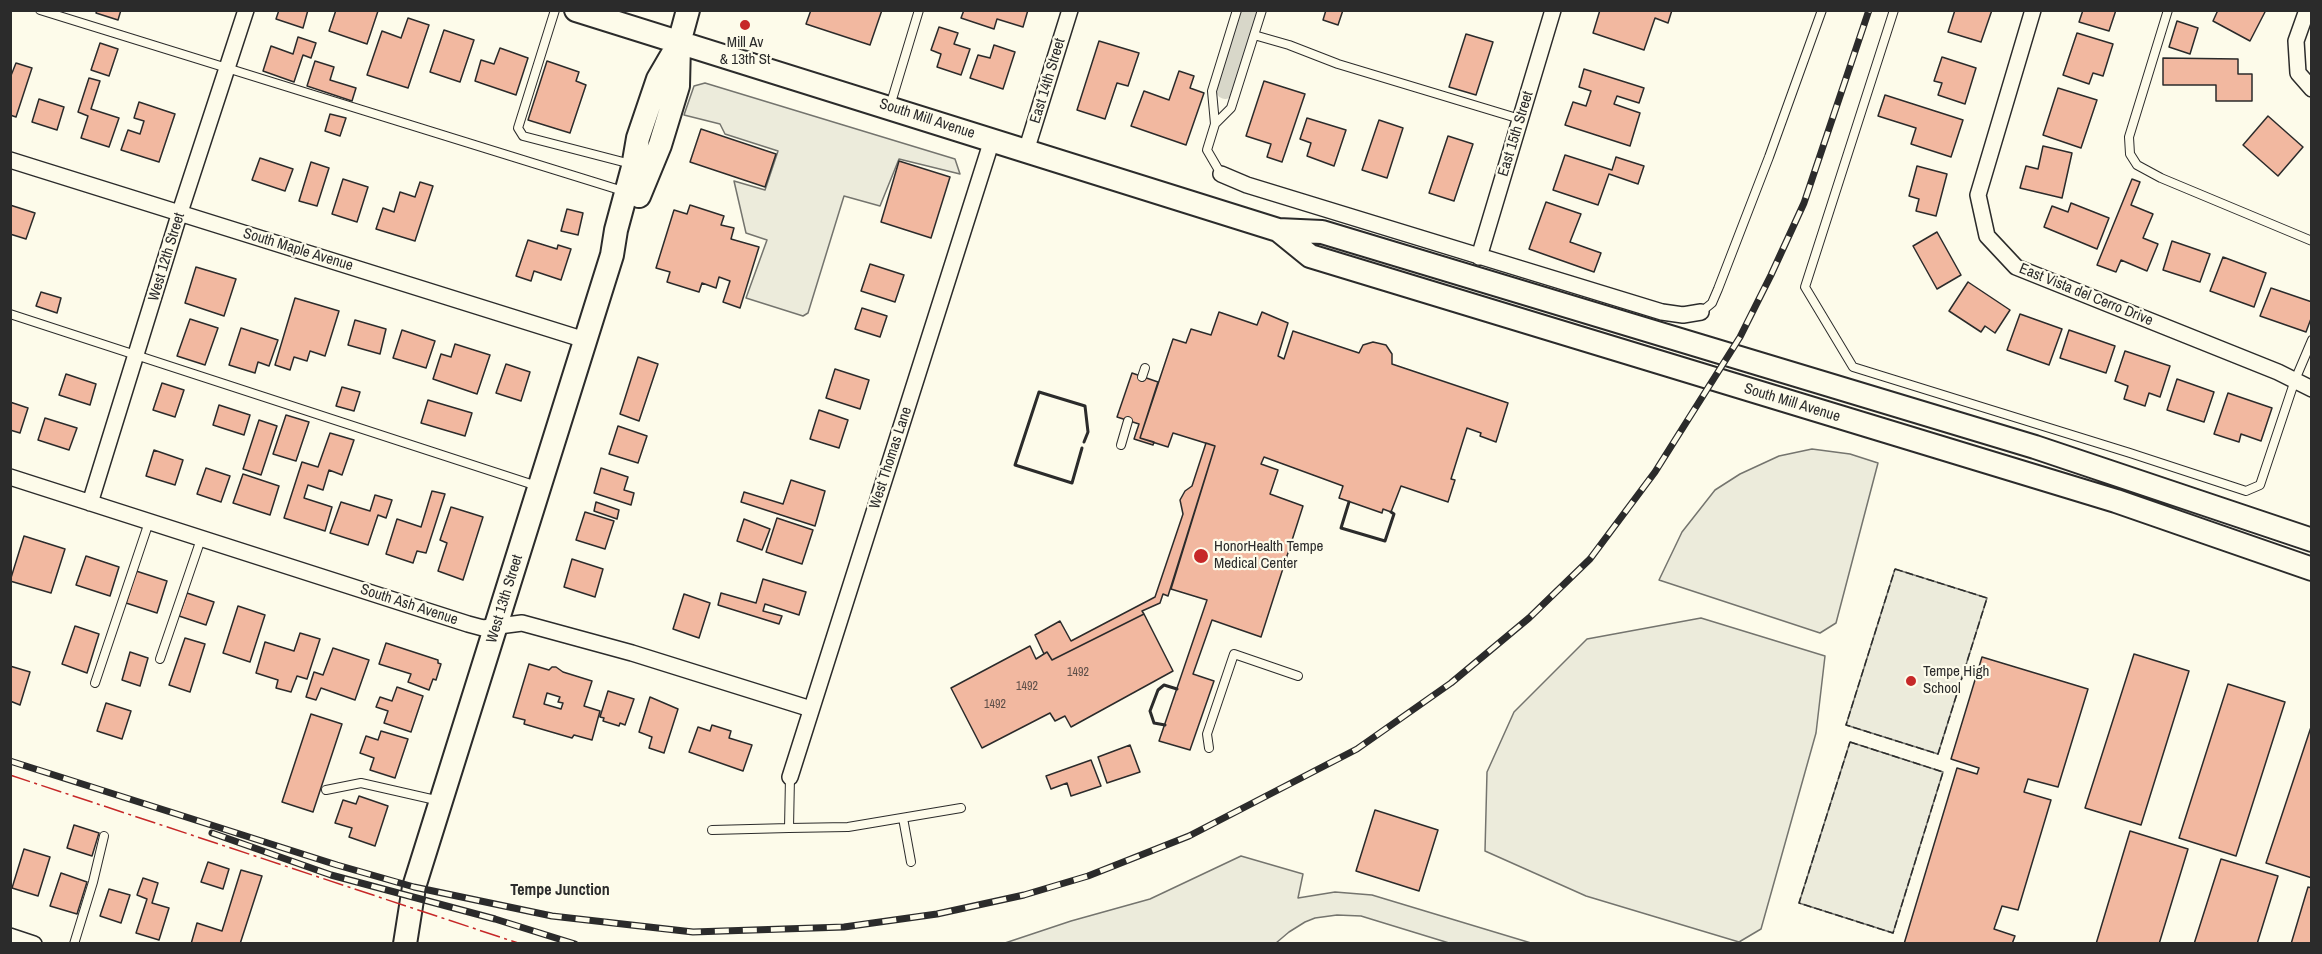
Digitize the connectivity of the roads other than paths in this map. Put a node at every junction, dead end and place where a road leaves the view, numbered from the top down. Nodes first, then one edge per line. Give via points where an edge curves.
1 (40, 10) edge
2 (246, 10) edge
3 (555, 10) edge
4 (576, 10) edge
5 (688, 10) edge
6 (919, 10) edge
7 (1070, 10) edge
8 (1237, 10) edge
9 (1262, 10) edge
10 (1553, 10) edge
11 (1822, 10) edge
12 (1894, 10) edge
13 (2033, 10) edge
14 (2168, 10) edge
15 (2307, 10) edge
16 (1254, 34) junction
17 (679, 43) junction
18 (228, 68) junction
19 (2312, 89) edge
20 (889, 107) junction
21 (1520, 119) junction
22 (1215, 124) junction
23 (992, 140) junction
24 (1026, 151) junction
25 (10, 160) edge
26 (634, 165) junction
27 (1221, 174) joint
28 (632, 194) junction
29 (180, 213) junction
30 (1278, 230) junction
31 (2312, 242) edge
32 (1479, 257) junction
33 (1701, 312) joint
34 (10, 314) edge
35 (585, 340) junction
36 (2312, 340) edge
37 (137, 356) junction
38 (1145, 368) dead end
39 (1142, 377) dead end
40 (2295, 380) junction
41 (2312, 389) edge
42 (1128, 421) dead end
43 (1120, 446) dead end
44 (10, 477) edge
45 (540, 487) junction
46 (90, 503) junction
47 (149, 522) junction
48 (201, 539) junction
49 (2312, 540) edge
50 (2312, 569) edge
51 (497, 627) junction
52 (160, 659) dead end
53 (1298, 676) dead end
54 (95, 683) dead end
55 (811, 709) junction
56 (1209, 748) dead end
57 (790, 777) joint
58 (326, 790) dead end
59 (441, 801) junction
60 (961, 808) dead end
61 (903, 818) junction
62 (789, 828) junction
63 (712, 830) dead end
64 (104, 836) dead end
65 (911, 862) dead end
66 (10, 936) edge
67 (34, 944) edge
68 (74, 944) edge
69 (405, 944) edge

1 - 18 lane
2 - 18 street, West 12th Street
3 - 26 lane via 518,128 523,136
4 - 17 main road, South Mill Avenue
5 - 17 main road
6 - 20 lane
7 - 24 street, East 14th Street
8 - 22 lane via 1212,91
9 - 16 lane
10 - 21 street, East 15th Street
11 - 33 lane via 1718,289 1712,303
12 - 40 lane via 1805,287 1853,367 2246,491 2260,485
13 - 40 street, East Vista del Cerro Drive via 1978,195 1987,236 2016,267
14 - 31 lane via 2129,137 2130,154 2137,165 2161,178
15 - 19 street via 2296,41 2298,73
16 - 21 lane via 1338,64
16 - 22 lane via 1231,108
17 - 20 main road, South Mill Avenue
17 - 26 main road, West 13th Street via 658,79 638,138
17 - 28 main road, West 13th Street via 678,86 660,145
18 - 28 lane
18 - 29 street, West 12th Street
20 - 23 main road, South Mill Avenue
21 - 32 street, East 15th Street
22 - 27 lane via 1207,150
23 - 24 main road, South Mill Avenue
23 - 55 street, West Thomas Lane
24 - 30 main road, South Mill Avenue
25 - 29 street, South Maple Avenue
26 - 28 main road, West 13th Street
27 - 32 street
28 - 35 main road, West 13th Street via 627,229 612,255
29 - 35 street, South Maple Avenue
29 - 37 street, West 12th Street
30 - 49 main road, South Mill Avenue via 1322,232 2035,447
30 - 50 main road, South Mill Avenue via 1310,256 2116,501
32 - 33 street via 1662,312
34 - 37 lane
35 - 45 main road, West 13th Street
36 - 40 lane
37 - 45 lane
37 - 46 street, West 12th Street
38 - 39 lane
40 - 41 street, East Vista del Cerro Drive
42 - 43 lane
44 - 46 street, South Ash Avenue
45 - 51 main road, West 13th Street
46 - 47 street, South Ash Avenue
47 - 48 street, South Ash Avenue
47 - 54 lane
48 - 51 street, South Ash Avenue via 468,624
48 - 52 lane
51 - 55 street, South Ash Avenue via 522,623 572,636
51 - 59 main road, West 13th Street
53 - 56 lane via 1234,654 1208,734
55 - 57 street, West Thomas Lane
57 - 62 lane
58 - 59 lane via 361,783
59 - 69 main road, West 13th Street via 411,898
60 - 61 lane
61 - 62 lane via 848,827
61 - 65 lane
62 - 63 lane
64 - 68 lane
66 - 67 street

